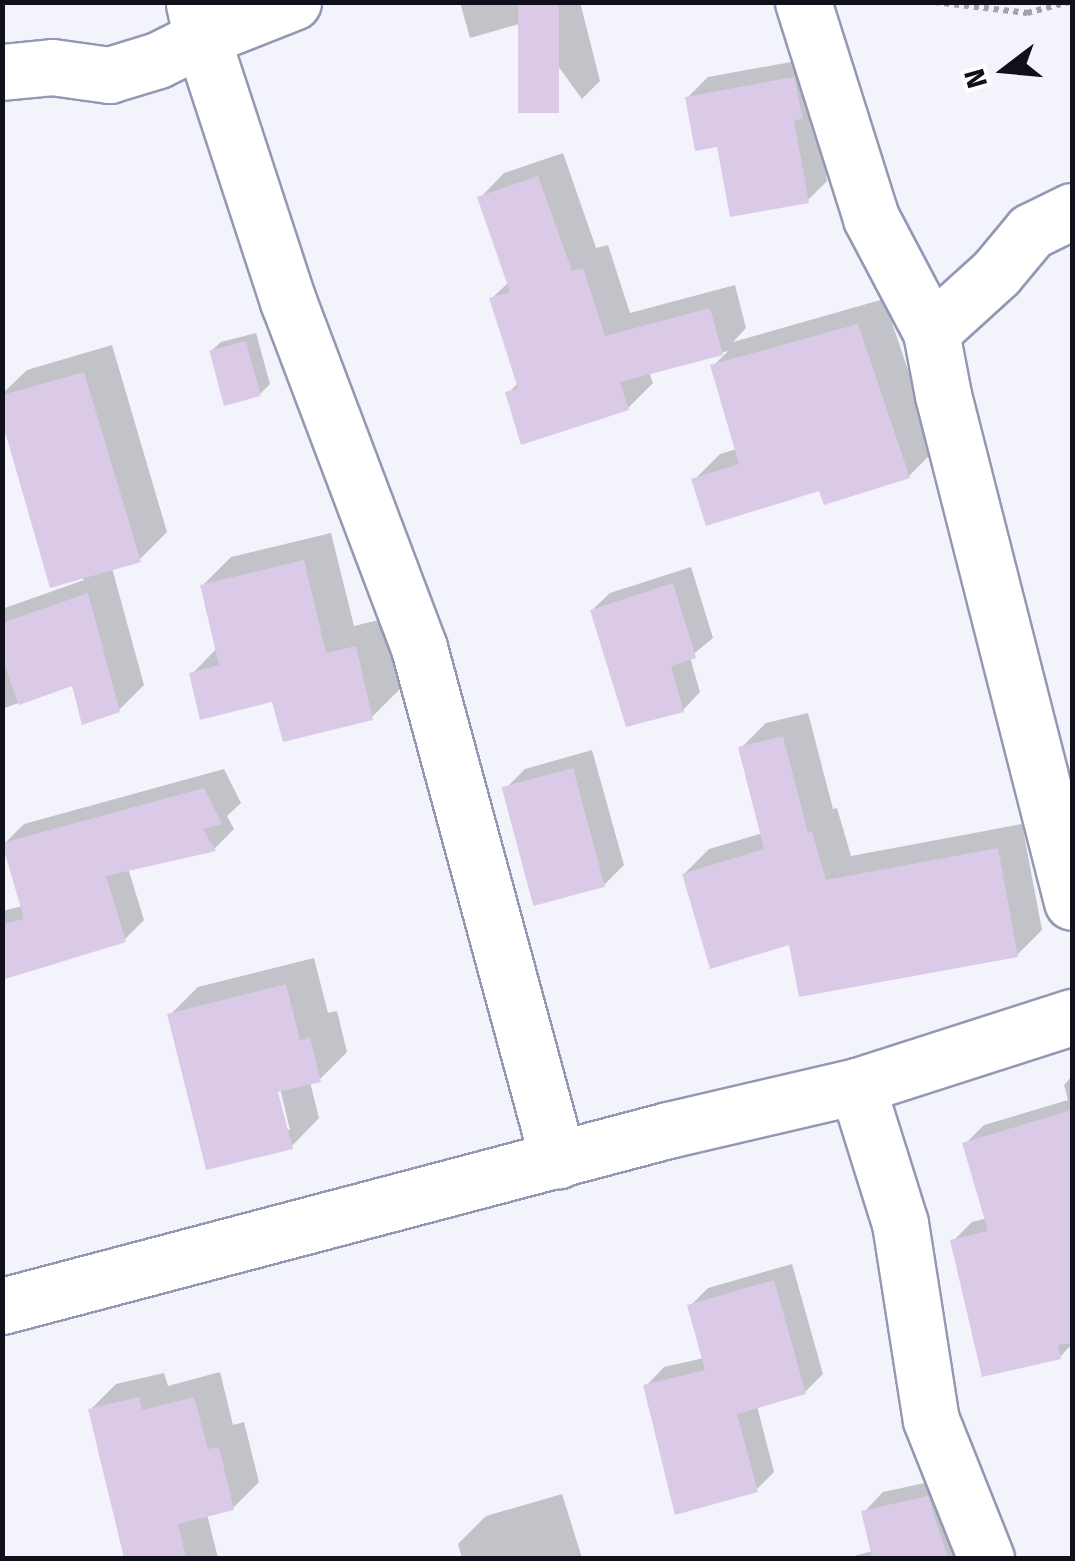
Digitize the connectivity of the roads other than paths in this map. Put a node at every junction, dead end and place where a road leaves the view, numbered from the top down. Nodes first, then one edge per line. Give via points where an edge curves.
1 (292, 2) edge
2 (803, 2) edge
3 (198, 20) edge
4 (2, 72) edge
5 (1072, 211) edge
6 (932, 332) junction
7 (1072, 902) edge
8 (1072, 1017) edge
9 (857, 1086) junction
10 (558, 1160) junction
11 (2, 1306) edge
12 (986, 1558) edge

1 - 3 street
2 - 6 street via 871,218
3 - 4 street via 158,60 108,74 52,67
3 - 10 street via 288,301 418,648
5 - 6 street via 1031,232
6 - 7 street
8 - 9 street
9 - 10 street
9 - 12 street via 900,1222 931,1420
10 - 11 street

